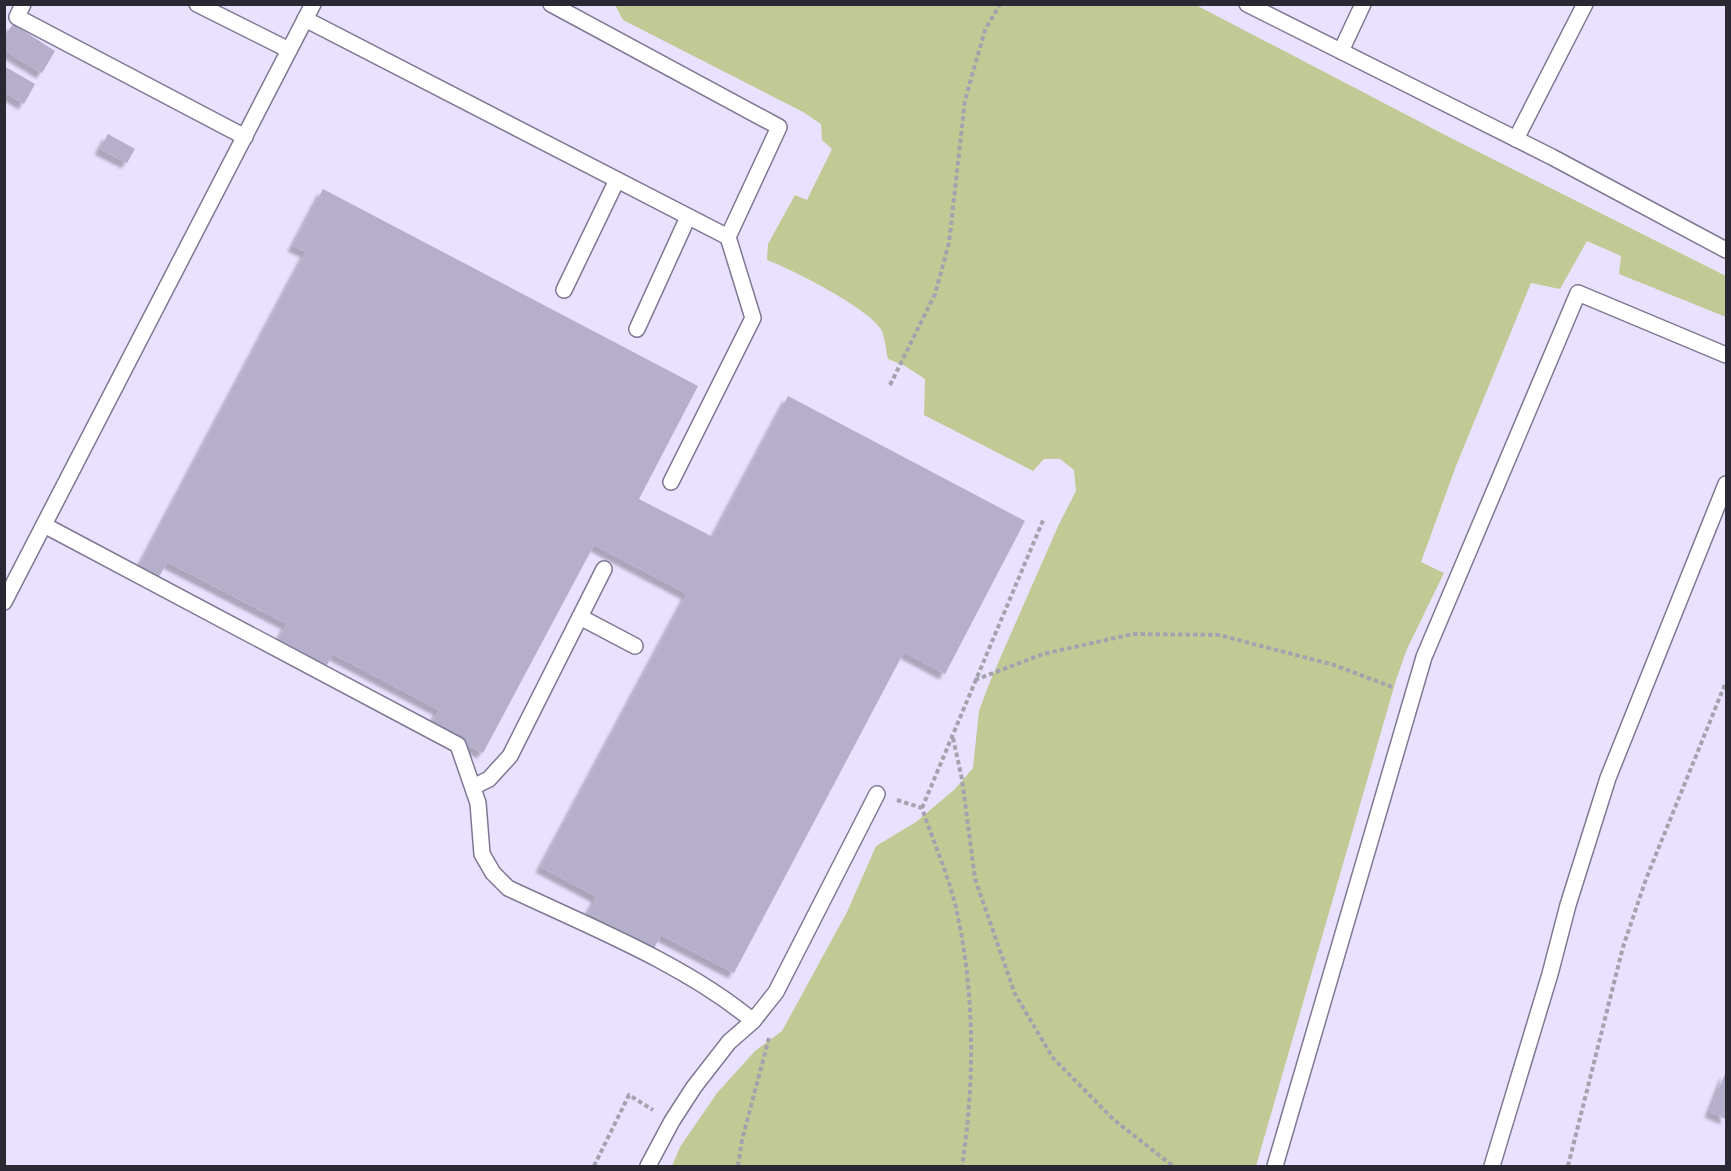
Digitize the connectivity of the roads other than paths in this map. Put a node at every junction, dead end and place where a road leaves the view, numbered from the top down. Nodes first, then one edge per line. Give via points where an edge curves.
1 (23, 4) edge
2 (197, 4) edge
3 (313, 4) edge
4 (551, 4) edge
5 (1247, 4) edge
6 (1364, 4) edge
7 (1585, 4) edge
8 (305, 19) junction
9 (289, 50) junction
10 (1341, 51) junction
11 (246, 137) junction
12 (1516, 139) junction
13 (617, 180) junction
14 (688, 217) junction
15 (728, 237) junction
16 (1726, 250) edge
17 (564, 290) dead end
18 (637, 329) dead end
19 (1726, 355) edge
20 (670, 482) dead end
21 (1726, 484) edge
22 (44, 525) junction
23 (604, 569) dead end
24 (4, 602) edge
25 (580, 617) junction
26 (635, 646) dead end
27 (473, 787) junction
28 (877, 794) road end
29 (753, 1021) junction
30 (648, 1167) edge
31 (1275, 1167) edge
32 (1492, 1167) edge

1 - 11 lane via 17,17
2 - 9 lane
3 - 8 lane
4 - 15 lane via 779,127
5 - 10 lane
6 - 10 lane
7 - 12 lane
8 - 9 lane
8 - 13 lane
9 - 11 lane
10 - 12 lane
11 - 22 lane
12 - 16 lane
13 - 14 lane
13 - 17 lane
14 - 15 lane
14 - 18 lane
15 - 20 lane via 753,318
19 - 31 lane via 1578,293 1424,657
21 - 32 lane via 1608,778
22 - 24 lane
22 - 27 lane via 458,745
23 - 25 lane
25 - 26 lane
25 - 27 lane via 510,756 489,779
27 - 29 lane via 482,854 508,888 676,969
28 - 29 lane via 776,992
29 - 30 lane via 729,1042 694,1087

